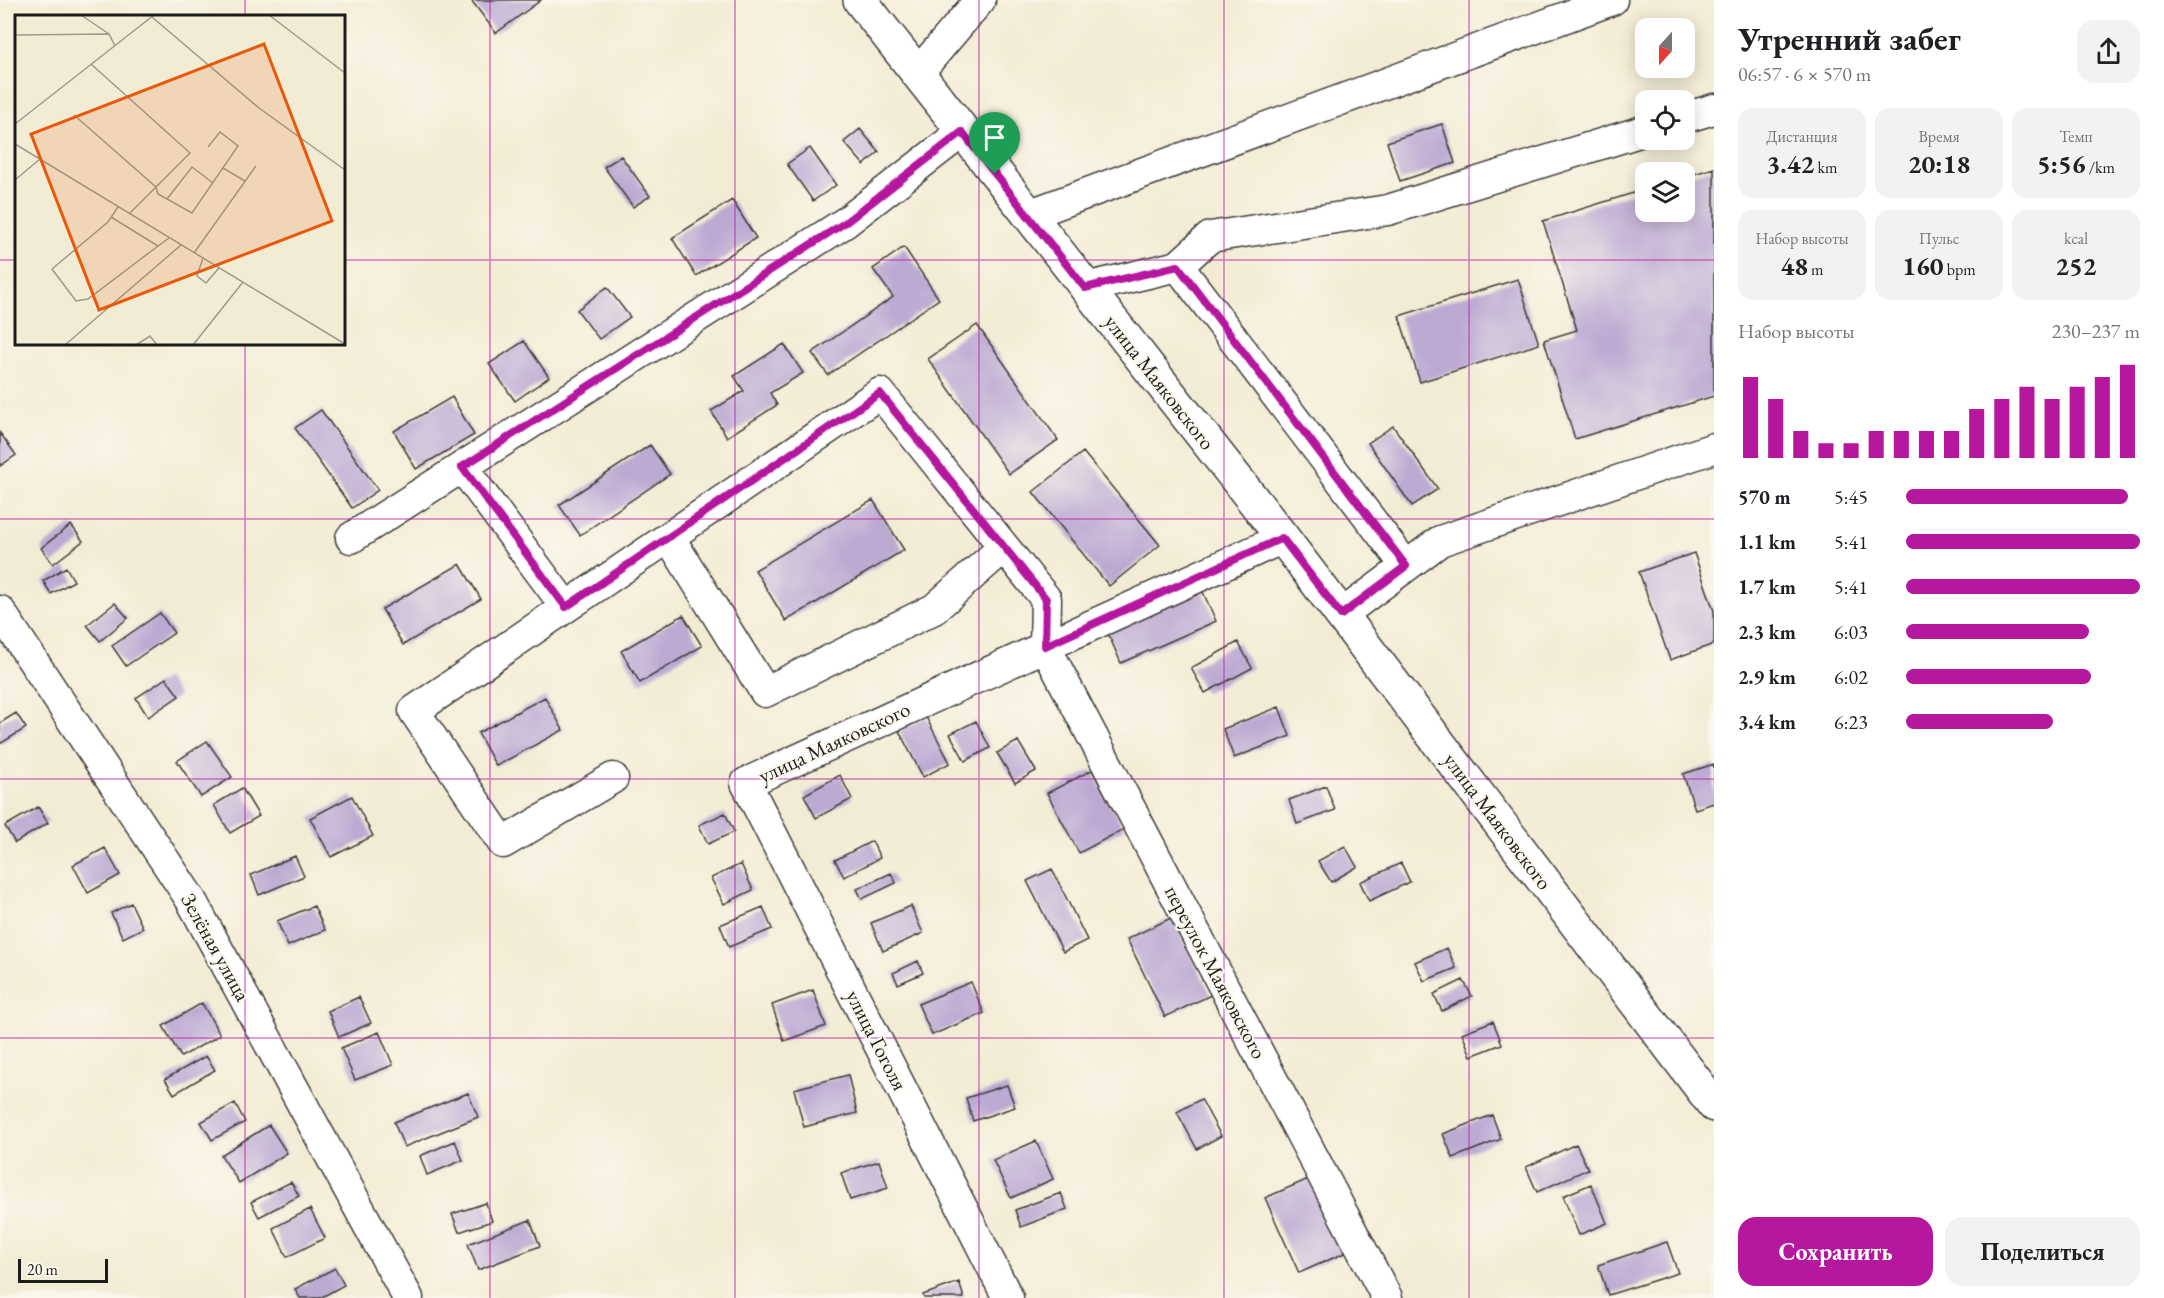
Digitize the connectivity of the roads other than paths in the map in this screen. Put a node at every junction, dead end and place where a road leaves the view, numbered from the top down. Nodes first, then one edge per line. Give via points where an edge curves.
1 (860, 0) edge
2 (980, 0) edge
3 (1612, 0) edge
4 (917, 74) junction
5 (1714, 109) edge
6 (1695, 115) edge
7 (962, 132) junction
8 (1635, 133) edge
9 (1028, 215) junction
10 (1178, 266) junction
11 (1085, 288) junction
12 (1714, 448) edge
13 (462, 467) junction
14 (669, 537) junction
15 (351, 538) dead end
16 (1282, 538) junction
17 (1004, 547) junction
18 (1406, 566) junction
19 (566, 607) junction
20 (0, 611) edge
21 (1341, 615) junction
22 (1045, 646) junction
23 (612, 778) dead end
24 (746, 783) joint
25 (1714, 1105) edge
26 (408, 1298) edge
27 (1008, 1298) edge
28 (1387, 1298) edge

1 - 4 main road, улица Маяковского
2 - 4 street
3 - 9 street
4 - 7 main road, улица Маяковского
5 - 6 street
7 - 9 main road, улица Маяковского
7 - 13 street via 846,222
8 - 10 street via 1388,210 1210,237
9 - 11 main road, улица Маяковского
10 - 11 street
10 - 18 street
11 - 16 main road, улица Маяковского
12 - 18 street via 1440,541
13 - 15 street
13 - 19 street
14 - 17 street via 880,393
14 - 17 street via 765,692 934,609
14 - 19 street
16 - 21 main road, улица Маяковского
16 - 22 street, улица Маяковского
17 - 22 street via 1046,599
18 - 21 street
19 - 23 street via 414,711 503,843
20 - 26 street, Зелёная улица via 191,900
21 - 25 main road, улица Маяковского
22 - 24 street, улица Маяковского
22 - 28 street, переулок Маяковского
24 - 27 street, улица Гоголя

